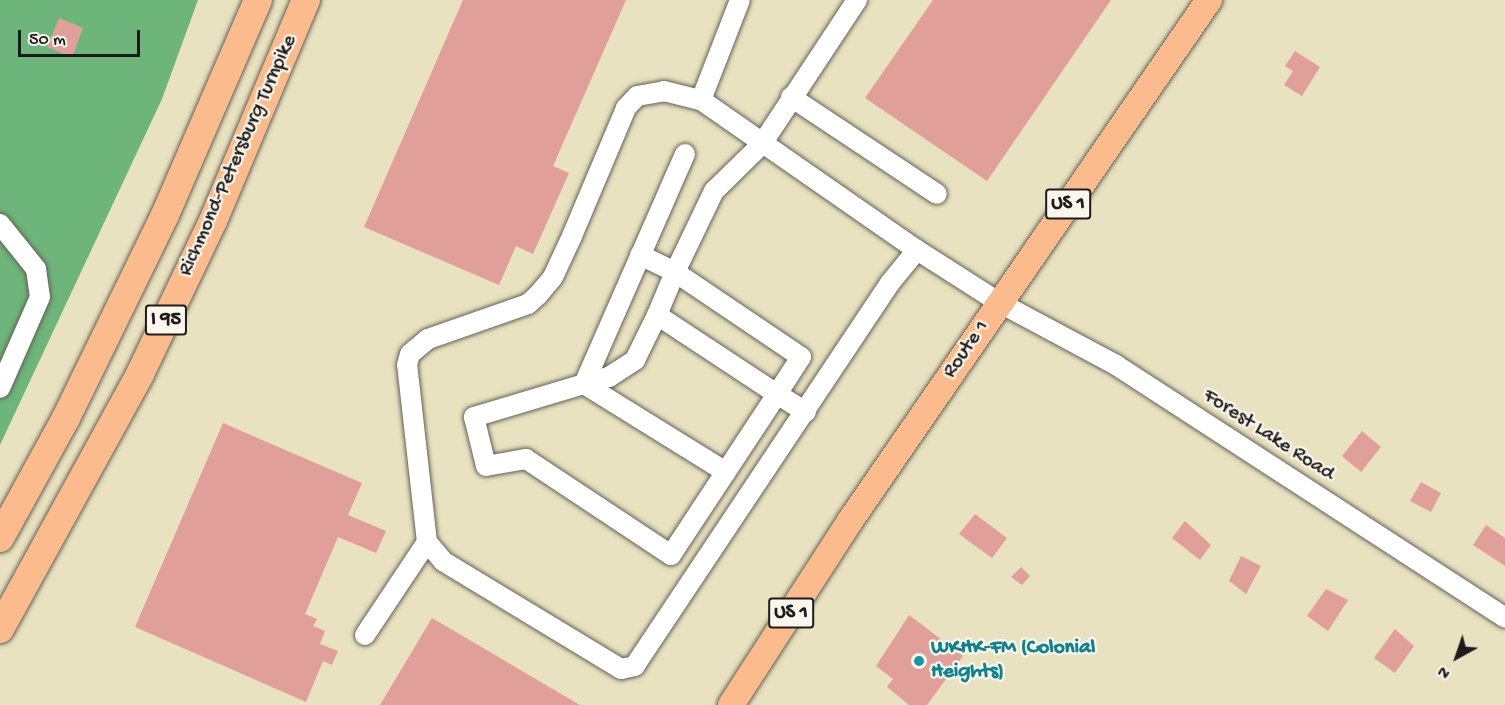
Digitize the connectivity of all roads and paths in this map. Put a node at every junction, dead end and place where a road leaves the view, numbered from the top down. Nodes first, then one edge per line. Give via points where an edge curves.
1 (258, 0) edge
2 (306, 0) edge
3 (740, 0) edge
4 (856, 0) edge
5 (1209, 0) edge
6 (791, 97) junction
7 (700, 100) junction
8 (762, 144) junction
9 (685, 154) dead end
10 (937, 194) dead end
11 (0, 224) edge
12 (917, 250) junction
13 (640, 255) junction
14 (675, 272) junction
15 (1000, 303) junction
16 (657, 315) junction
17 (7, 358) edge
18 (584, 384) junction
19 (0, 388) edge
20 (777, 394) junction
21 (806, 412) junction
22 (726, 472) junction
23 (0, 538) edge
24 (427, 543) junction
25 (1505, 618) edge
26 (0, 629) edge
27 (365, 635) dead end
28 (731, 705) edge

1 - 23 highway, Richmond-Petersburg Turnpike / I 95 via 165,215 66,418
2 - 26 highway, Richmond-Petersburg Turnpike / I 95 via 232,177 140,374
3 - 7 street
4 - 6 street
5 - 15 main road, Route 1 / US 1
6 - 8 street
6 - 10 street
7 - 8 street, Forest Lake Road
7 - 24 street via 664,91 637,96 619,119 572,236 553,277 538,295 528,304 428,339 410,354 407,365
8 - 12 street, Forest Lake Road
8 - 14 street via 714,191
9 - 13 street
11 - 17 street via 36,269 40,283 38,308
12 - 15 street, Forest Lake Road
12 - 21 street via 890,283
13 - 14 street
13 - 18 street
14 - 16 street
14 - 20 street via 801,357
15 - 25 street, Forest Lake Road via 1116,365
15 - 28 main road, Route 1 / US 1
16 - 18 street via 635,360 609,377
16 - 20 street
17 - 19 street
18 - 22 street
18 - 22 street via 474,417 486,466 526,459 671,555
20 - 21 street
20 - 22 street
21 - 24 street via 639,662 628,670 443,561
24 - 27 street

